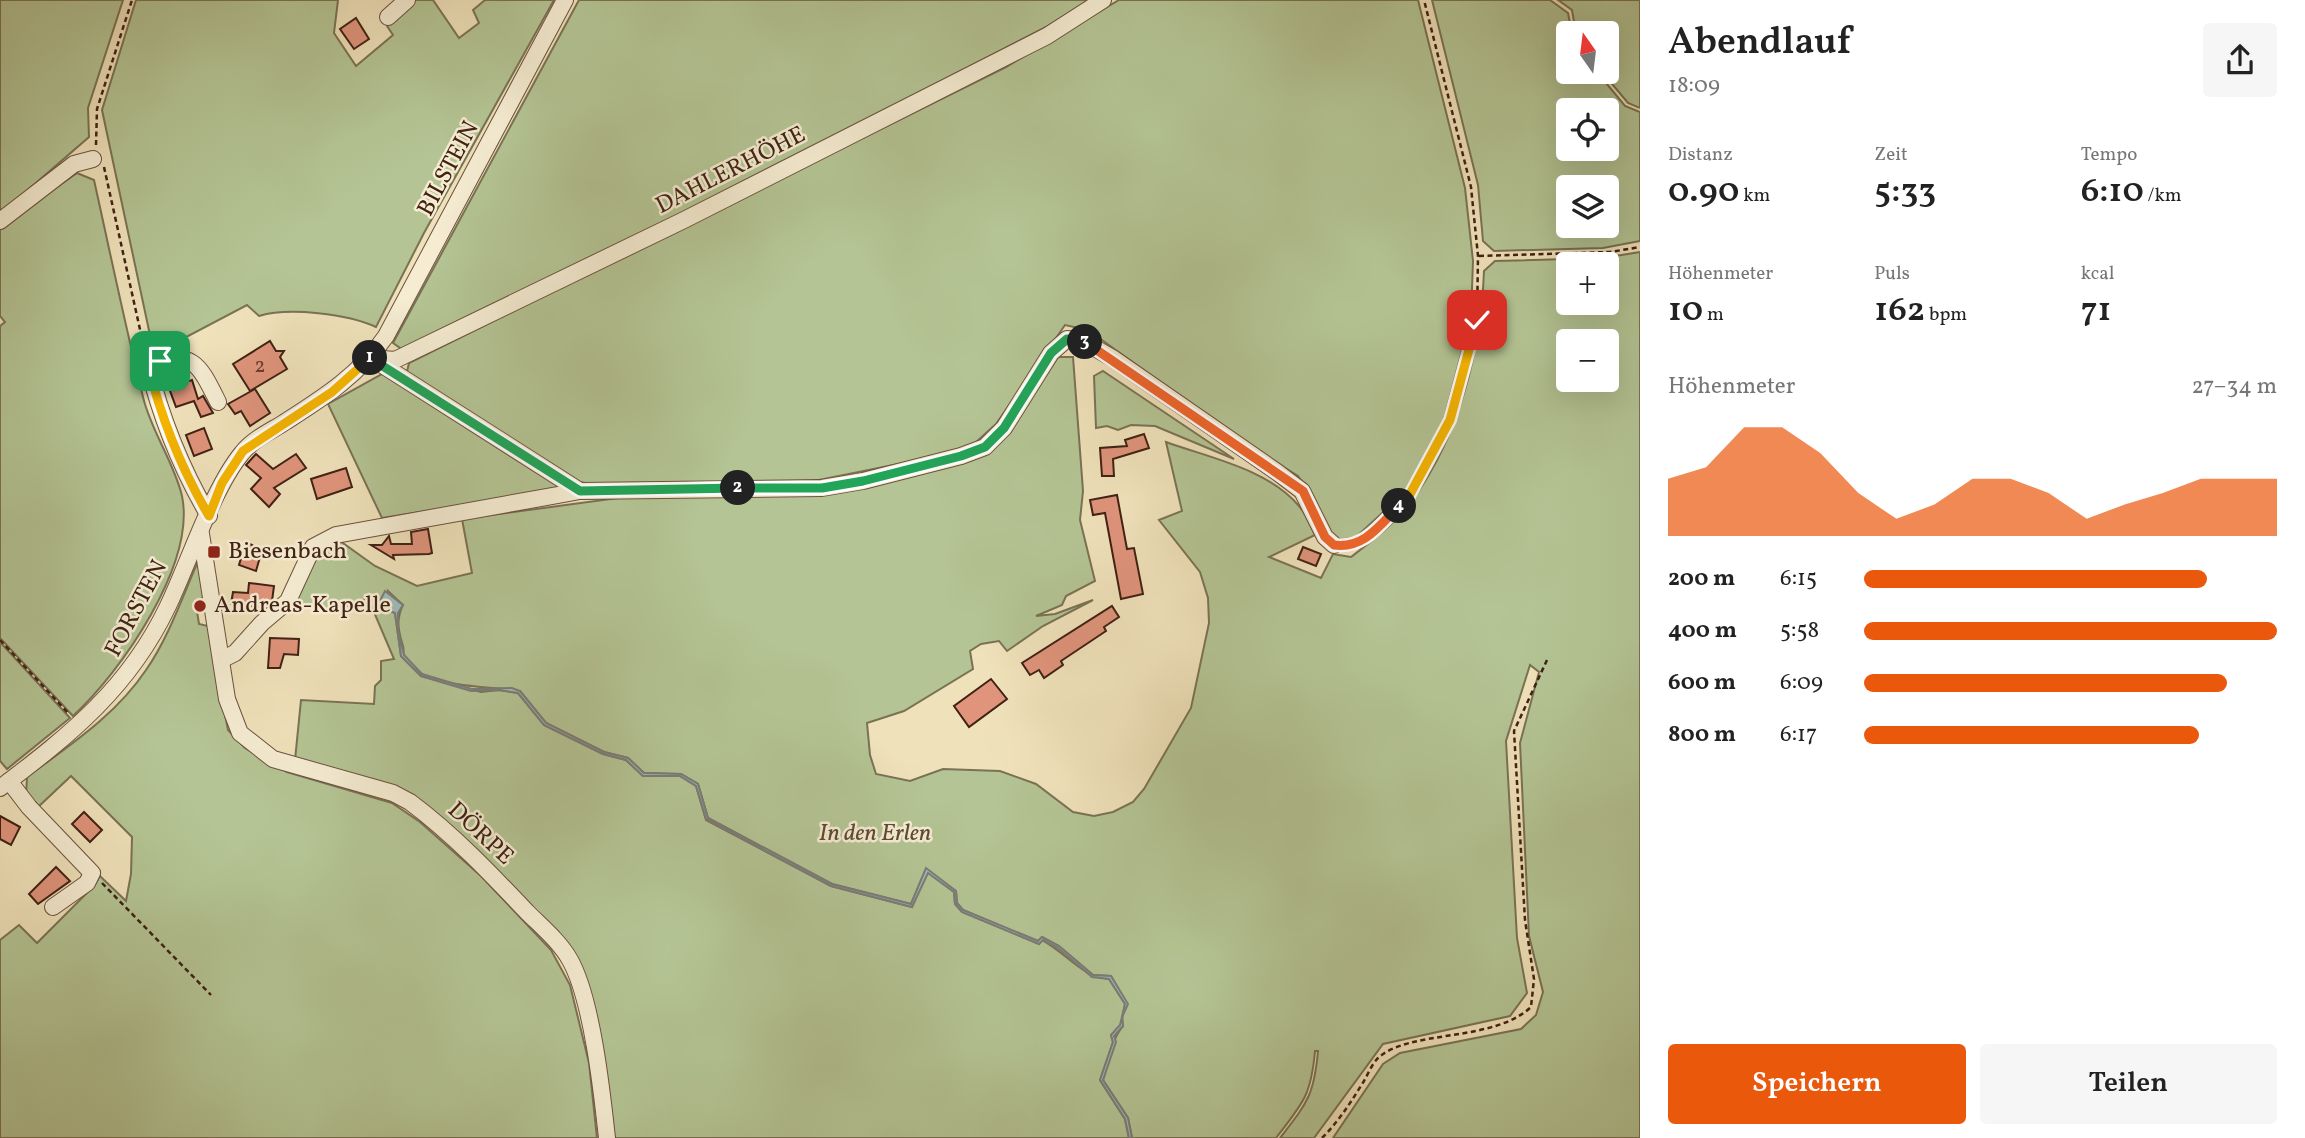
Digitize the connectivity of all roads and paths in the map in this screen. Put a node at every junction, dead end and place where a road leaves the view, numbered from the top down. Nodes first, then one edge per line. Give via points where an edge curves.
1 (132, 0) edge
2 (565, 0) edge
3 (1104, 0) edge
4 (1424, 0) edge
5 (93, 159) junction
6 (0, 220) edge
7 (1640, 247) edge
8 (1478, 256) junction
9 (371, 358) junction
10 (148, 365) junction
11 (218, 402) dead end
12 (580, 491) junction
13 (209, 516) junction
14 (201, 534) junction
15 (1334, 545) joint
16 (0, 640) edge
17 (221, 660) junction
18 (1547, 660) dead end
19 (79, 724) junction
20 (4, 784) edge
21 (92, 873) junction
22 (53, 907) dead end
23 (211, 995) dead end
24 (607, 1138) edge
25 (1322, 1138) edge

1 - 5 path via 97,109
2 - 9 street, BILSTEIN
3 - 9 street, DAHLERHÖHE via 1047,36 684,220 395,360
4 - 8 path via 1471,187
5 - 6 street via 74,164
5 - 10 path via 104,167
7 - 8 path
8 - 15 path via 1477,320 1450,420 1409,496 1370,535 1357,543
9 - 12 street
9 - 13 street via 332,392 243,451 222,483
10 - 11 street via 186,358 197,364
10 - 13 street via 164,422
12 - 15 street via 822,488 961,456 985,447 1004,428 1051,353 1067,339 1081,340 1303,491 1325,537
12 - 17 street via 322,541 307,557 288,601 235,653
13 - 14 street
14 - 17 street
14 - 19 street, FORSTEN via 134,667
16 - 19 path
17 - 24 street, DÖRPE via 233,720 250,744 273,759 410,802 498,881 559,945 570,960 582,994 600,1076
18 - 25 path via 1514,731 1525,920 1534,979 1531,1007 1502,1025 1403,1046 1378,1058 1340,1120
19 - 20 street, FORSTEN
20 - 21 street, FORSTEN
21 - 22 street via 87,883
21 - 23 path

